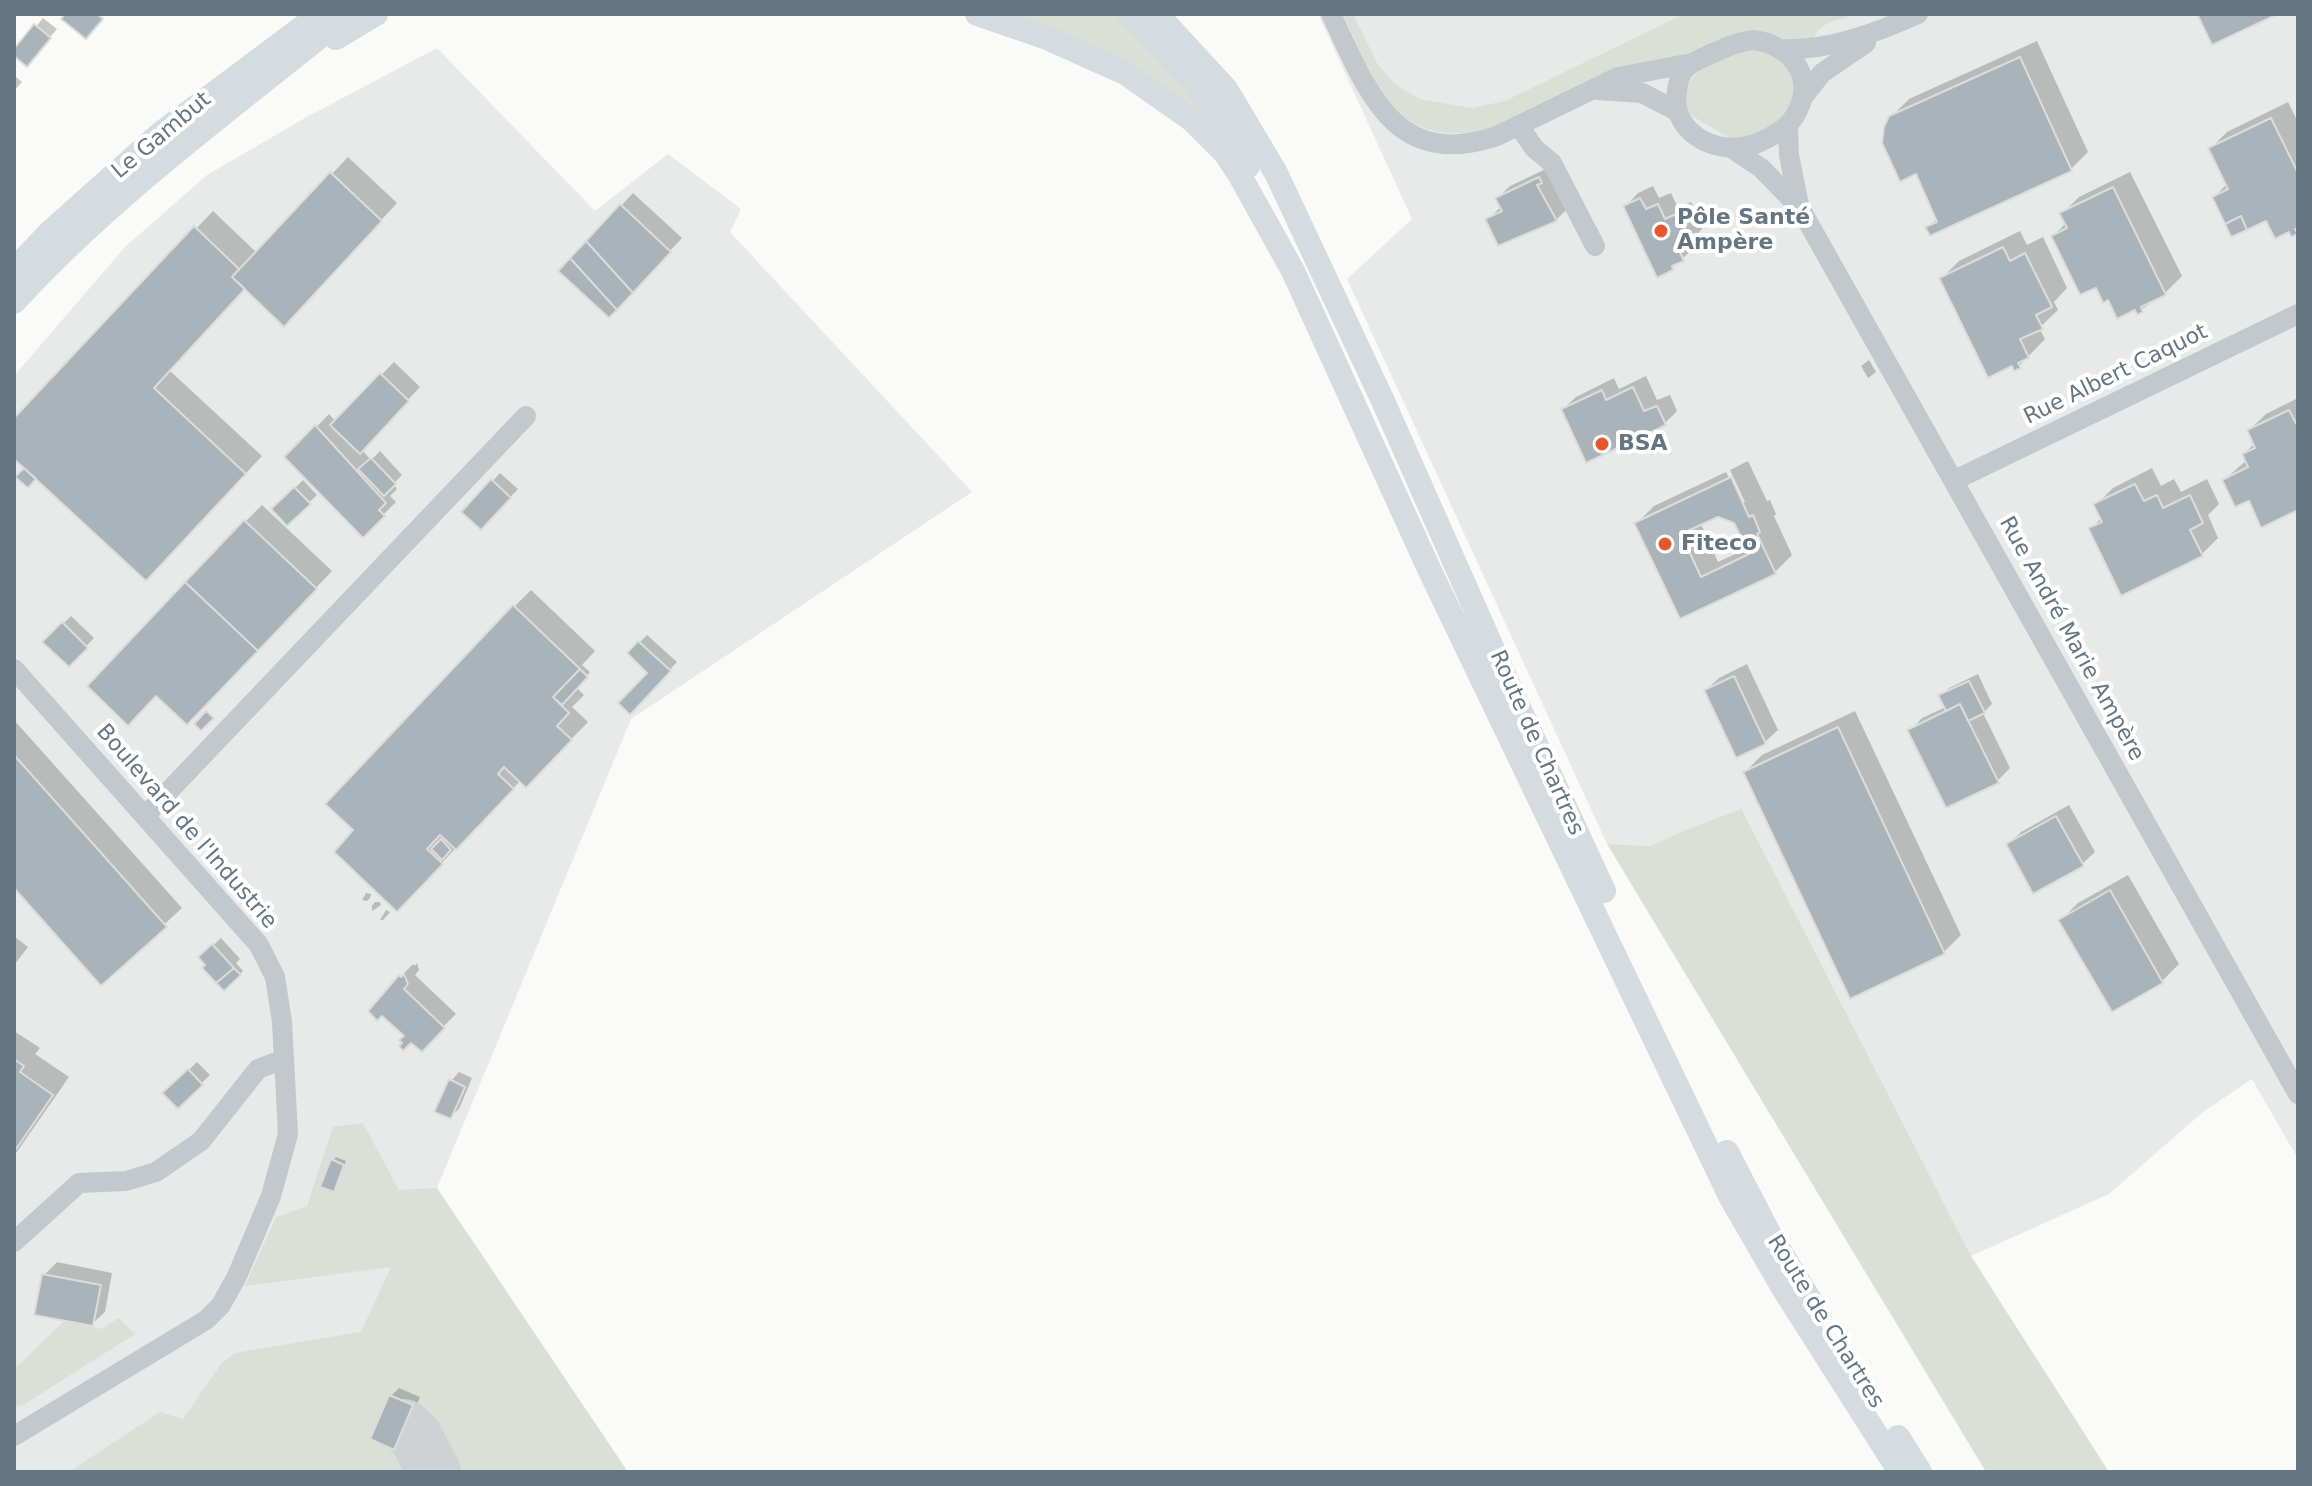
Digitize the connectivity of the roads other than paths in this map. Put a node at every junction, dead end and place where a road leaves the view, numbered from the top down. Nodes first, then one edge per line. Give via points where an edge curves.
1 (306, 14) edge
2 (320, 14) edge
3 (348, 14) edge
4 (376, 14) edge
5 (977, 14) edge
6 (1129, 14) edge
7 (1157, 14) edge
8 (1331, 14) edge
9 (1918, 14) edge
10 (1897, 24) junction
11 (1782, 49) junction
12 (1692, 63) junction
13 (266, 81) junction
14 (221, 86) junction
15 (1593, 90) junction
16 (1803, 97) junction
17 (1677, 111) junction
18 (1788, 125) junction
19 (1519, 126) junction
20 (1734, 150) junction
21 (1800, 208) junction
22 (1595, 246) dead end
23 (14, 270) edge
24 (1293, 271) junction
25 (14, 302) edge
26 (2298, 314) edge
27 (526, 416) dead end
28 (1955, 480) junction
29 (14, 669) edge
30 (145, 816) junction
31 (284, 1059) junction
32 (2298, 1094) edge
33 (14, 1242) edge
34 (14, 1436) edge
35 (1900, 1472) edge
36 (1920, 1472) edge

1 - 14 main road
2 - 14 main road, Le Gambut
3 - 13 main road
4 - 13 main road
5 - 24 main road via 1098,59 1192,120 1225,153
6 - 24 main road via 1191,78 1229,130
7 - 36 main road, Route de Chartres via 1226,89 1270,163 1708,1114 1770,1235
8 - 19 street via 1368,92 1404,129 1430,142 1461,145
9 - 10 street
10 - 11 street via 1832,44
10 - 16 street via 1822,73
11 - 12 street via 1747,41
11 - 16 street via 1799,67
12 - 15 street via 1629,73
12 - 17 street via 1679,82
13 - 25 main road, Le Gambut via 119,202
14 - 23 main road, Le Gambut via 161,133
15 - 17 street via 1642,93
15 - 19 street
16 - 18 street
17 - 20 street via 1696,136
18 - 20 street via 1756,145
18 - 21 street, Rue André Marie Ampère
19 - 22 street via 1552,163
20 - 21 street, Rue André Marie Ampère via 1761,168
21 - 28 street, Rue André Marie Ampère
24 - 35 main road via 1430,571 1731,1198
26 - 28 street, Rue Albert Caquot
27 - 30 street
28 - 32 street, Rue André Marie Ampère
29 - 30 street, Boulevard de l'Industrie
30 - 31 street, Boulevard de l'Industrie via 259,945 275,977
31 - 33 street via 258,1069 201,1141 156,1172 126,1181 79,1183
31 - 34 street, Boulevard de l'Industrie via 288,1134 271,1196 221,1305 206,1320

